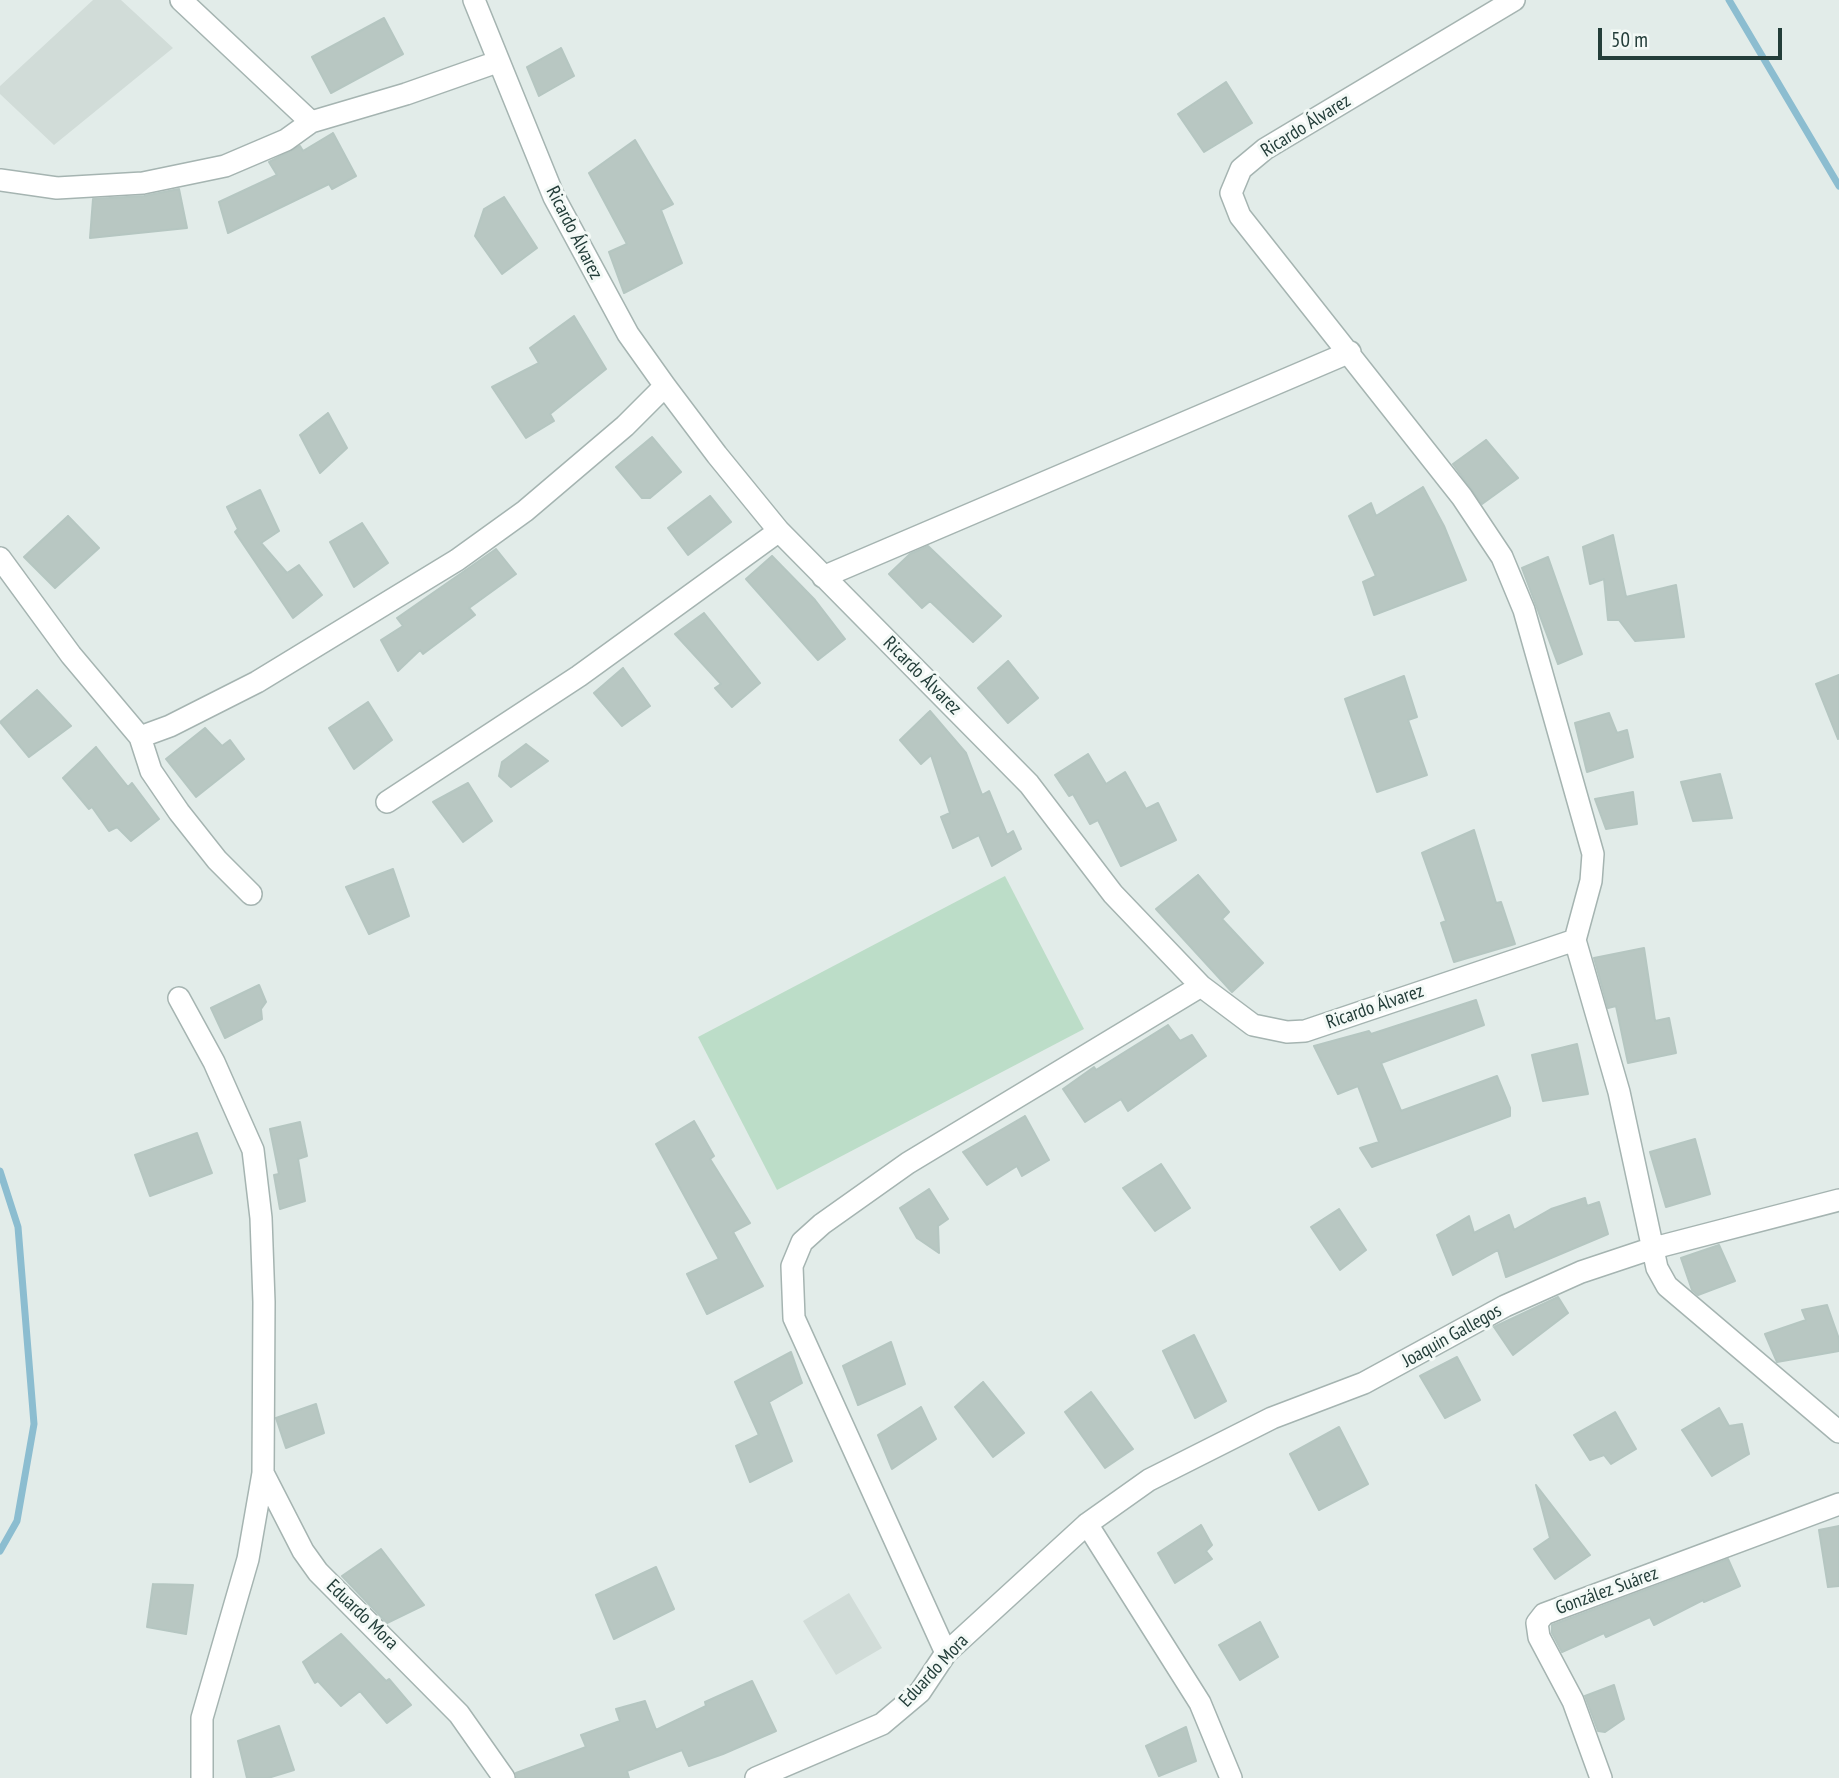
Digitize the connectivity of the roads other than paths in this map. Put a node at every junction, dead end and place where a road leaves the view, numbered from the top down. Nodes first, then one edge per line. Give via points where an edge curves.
1 (181, 0) edge
2 (474, 0) edge
3 (1514, 0) edge
4 (497, 62) junction
5 (311, 122) junction
6 (0, 180) edge
7 (1350, 352) junction
8 (665, 386) junction
9 (779, 531) junction
10 (0, 558) edge
11 (823, 577) junction
12 (140, 737) junction
13 (387, 802) dead end
14 (251, 894) dead end
15 (1575, 940) junction
16 (1201, 986) junction
17 (179, 998) dead end
18 (1839, 1200) edge
19 (1650, 1249) junction
20 (1839, 1432) edge
21 (263, 1473) junction
22 (1839, 1504) edge
23 (1087, 1524) junction
24 (946, 1653) junction
25 (202, 1778) edge
26 (504, 1778) edge
27 (756, 1778) edge
28 (1231, 1778) edge
29 (1601, 1778) edge

1 - 5 street
2 - 4 street, Ricardo Álvarez
3 - 7 street, Ricardo Álvarez via 1265,149 1241,169 1231,192 1240,216
4 - 5 street
4 - 8 street, Ricardo Álvarez via 554,197 628,334
5 - 6 street via 286,140 225,166 143,183 57,188
7 - 11 street
7 - 15 street, Ricardo Álvarez via 1462,497 1502,557 1524,610 1593,853 1591,881
8 - 9 street, Ricardo Álvarez
8 - 12 street via 525,511 457,560 257,682
9 - 11 street, Ricardo Álvarez
9 - 13 street via 579,676
10 - 12 street
11 - 16 street, Ricardo Álvarez via 1029,784 1113,894
12 - 14 street via 151,771 179,812
15 - 16 street, Ricardo Álvarez via 1305,1031 1253,1024
15 - 19 street via 1619,1092
16 - 24 street via 908,1163 822,1224 803,1242 792,1266 794,1318
17 - 21 street via 253,1150 264,1290
18 - 19 street, Joaquin Gallegos
19 - 20 street via 1667,1286
19 - 23 street, Joaquin Gallegos via 1505,1306 1364,1383 1272,1418 1149,1480
21 - 25 street via 248,1559 202,1718
21 - 26 street, Eduardo Mora via 318,1572 459,1714
22 - 29 street, González Suárez via 1544,1614 1537,1623 1539,1637 1573,1701
23 - 24 street, Eduardo Mora
23 - 28 street via 1200,1703
24 - 27 street, Eduardo Mora via 920,1692 882,1724

